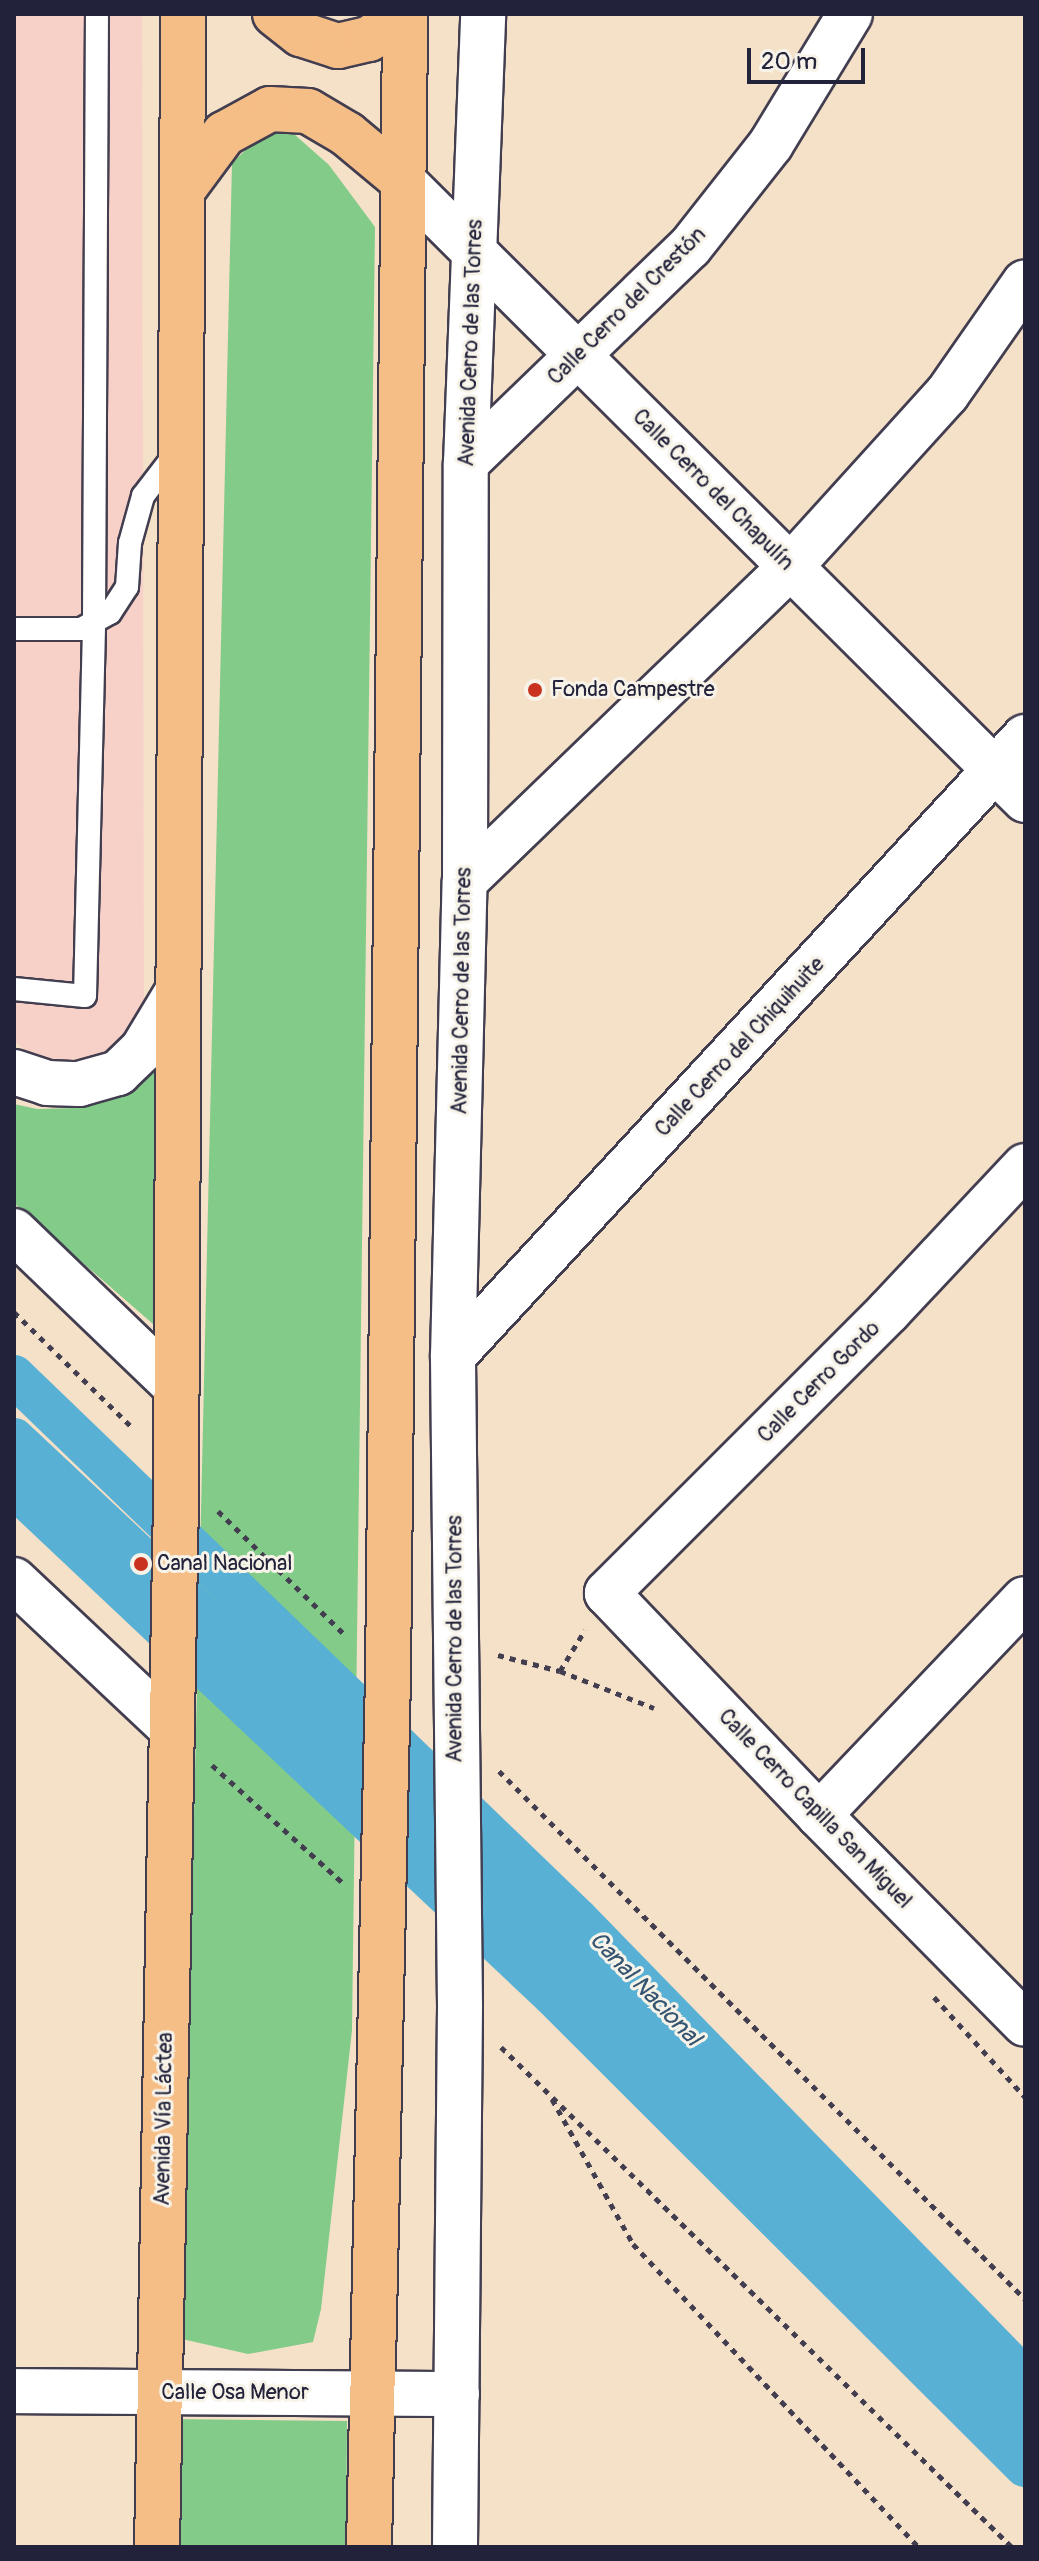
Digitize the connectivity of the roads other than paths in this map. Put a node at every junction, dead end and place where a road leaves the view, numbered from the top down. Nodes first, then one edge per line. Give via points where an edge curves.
1 (97, 14) edge
2 (183, 14) edge
3 (275, 14) edge
4 (405, 14) edge
5 (850, 14) edge
6 (485, 17) edge
7 (402, 180) junction
8 (182, 191) junction
9 (475, 254) junction
10 (1025, 282) edge
11 (579, 356) junction
12 (181, 446) junction
13 (466, 463) junction
14 (790, 567) junction
15 (94, 622) junction
16 (14, 629) edge
17 (1025, 737) edge
18 (1010, 785) edge
19 (465, 881) junction
20 (14, 989) edge
21 (177, 992) junction
22 (14, 1072) edge
23 (1025, 1166) edge
24 (14, 1231) edge
25 (453, 1356) junction
26 (176, 1387) junction
27 (14, 1580) edge
28 (607, 1593) joint
29 (1025, 1599) edge
30 (171, 1709) junction
31 (819, 1815) junction
32 (1025, 2024) edge
33 (14, 2391) edge
34 (159, 2392) junction
35 (371, 2394) junction
36 (457, 2394) junction
37 (157, 2547) edge
38 (369, 2547) edge
39 (455, 2547) edge

1 - 15 lane
2 - 8 main road
3 - 4 main road via 301,34 338,46 369,39
4 - 7 main road
5 - 11 street, Calle Cerro del Crestón via 762,156 690,247
6 - 9 street, Avenida Cerro de las Torres
7 - 8 main road via 347,134 308,111 270,109 224,134
7 - 9 street, Calle Cerro del Chapulín
7 - 35 main road via 388,1677
8 - 12 main road
9 - 11 street, Calle Cerro del Chapulín
9 - 13 street, Avenida Cerro de las Torres
10 - 14 street via 947,394
11 - 13 street, Calle Cerro del Crestón
11 - 14 street, Calle Cerro del Chapulín
12 - 15 lane via 143,496 130,543 127,587 110,613
12 - 21 main road
13 - 19 street, Avenida Cerro de las Torres
14 - 18 street, Calle Cerro del Chapulín
14 - 19 street
15 - 16 lane via 81,629
15 - 20 lane via 85,996
17 - 18 street, Calle Cerro del Chiquihuite
18 - 25 street, Calle Cerro del Chiquihuite
19 - 25 street, Avenida Cerro de las Torres
21 - 22 street via 142,1050 118,1073 63,1084
21 - 26 main road
23 - 28 street, Calle Cerro Gordo via 889,1311
24 - 26 street
25 - 36 street, Avenida Cerro de las Torres
26 - 30 main road
27 - 30 street
28 - 31 street, Calle Cerro Capilla San Miguel
29 - 31 street
30 - 34 main road, Avenida Vía Láctea
31 - 32 street, Calle Cerro Capilla San Miguel
33 - 34 street, Calle Osa Menor
34 - 35 street, Calle Osa Menor
34 - 37 main road, Avenida Vía Láctea
35 - 36 street, Calle Osa Menor
35 - 38 main road
36 - 39 street

